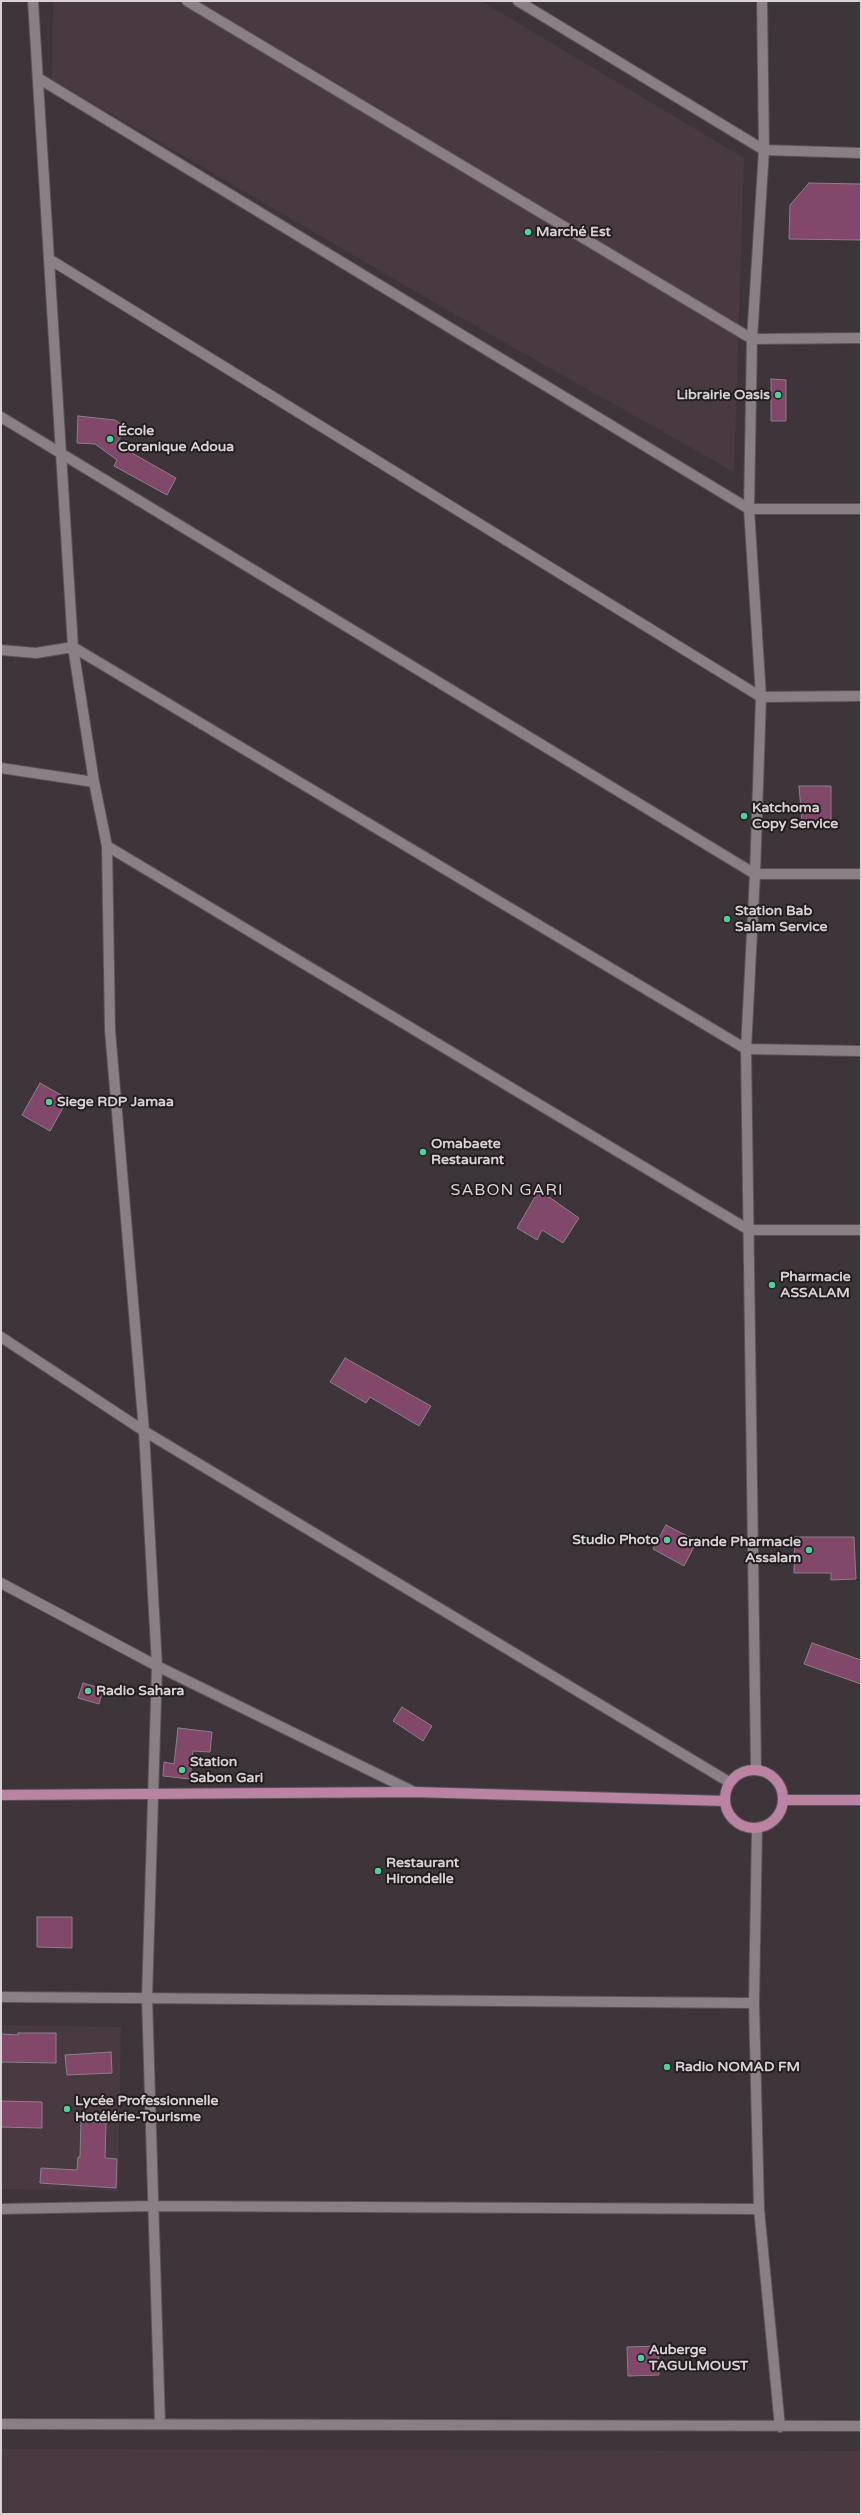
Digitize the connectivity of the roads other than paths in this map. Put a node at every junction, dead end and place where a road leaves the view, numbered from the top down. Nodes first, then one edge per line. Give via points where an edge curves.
1 (33, 1) edge
2 (187, 1) edge
3 (518, 1) edge
4 (762, 1) edge
5 (38, 78) junction
6 (764, 150) junction
7 (861, 152) edge
8 (49, 259) junction
9 (861, 338) edge
10 (752, 339) junction
11 (1, 417) edge
12 (61, 453) junction
13 (749, 509) junction
14 (861, 509) edge
15 (73, 647) junction
16 (1, 650) edge
17 (861, 696) edge
18 (761, 697) junction
19 (1, 768) edge
20 (94, 782) junction
21 (107, 846) junction
22 (756, 874) junction
23 (861, 874) edge
24 (746, 1049) junction
25 (861, 1051) edge
26 (749, 1230) junction
27 (861, 1230) edge
28 (1, 1337) edge
29 (144, 1431) junction
30 (1, 1583) edge
31 (157, 1666) junction
32 (756, 1770) junction
33 (729, 1782) junction
34 (414, 1792) junction
35 (152, 1794) junction
36 (1, 1795) edge
37 (783, 1800) junction
38 (861, 1800) edge
39 (724, 1802) junction
40 (757, 1828) junction
41 (1, 1997) edge
42 (147, 1998) junction
43 (754, 2003) junction
44 (152, 2206) junction
45 (1, 2209) edge
46 (759, 2209) junction
47 (1, 2424) edge
48 (160, 2424) junction
49 (861, 2426) edge
50 (780, 2427) junction

1 - 5 street
2 - 10 street
3 - 6 street
4 - 6 street
5 - 8 street
5 - 13 street
6 - 7 street
6 - 10 street
8 - 12 street
8 - 18 street
9 - 10 street
10 - 13 street
11 - 12 street
12 - 15 street
12 - 22 street
13 - 14 street
13 - 18 street
15 - 16 street via 36,653
15 - 20 street
15 - 24 street
17 - 18 street
18 - 22 street
19 - 20 street
20 - 21 street
21 - 26 street
21 - 29 street via 110,1030
22 - 23 street
22 - 24 street
24 - 25 street
24 - 26 street
26 - 27 street
26 - 32 street
28 - 29 street
29 - 31 street
29 - 33 street
30 - 31 street
31 - 34 street
31 - 35 street
32 - 33 main road via 741,1772
32 - 37 main road via 765,1772 775,1779 782,1791
33 - 39 main road
34 - 35 main road
34 - 39 main road
35 - 36 main road
35 - 42 street
37 - 38 main road
37 - 40 main road via 782,1808 772,1821
39 - 40 main road via 732,1818 739,1824
40 - 43 street
41 - 42 street
42 - 43 street
42 - 44 street
43 - 46 street
44 - 45 street
44 - 46 street
44 - 48 street
46 - 50 street
47 - 48 street
48 - 50 street
49 - 50 street

